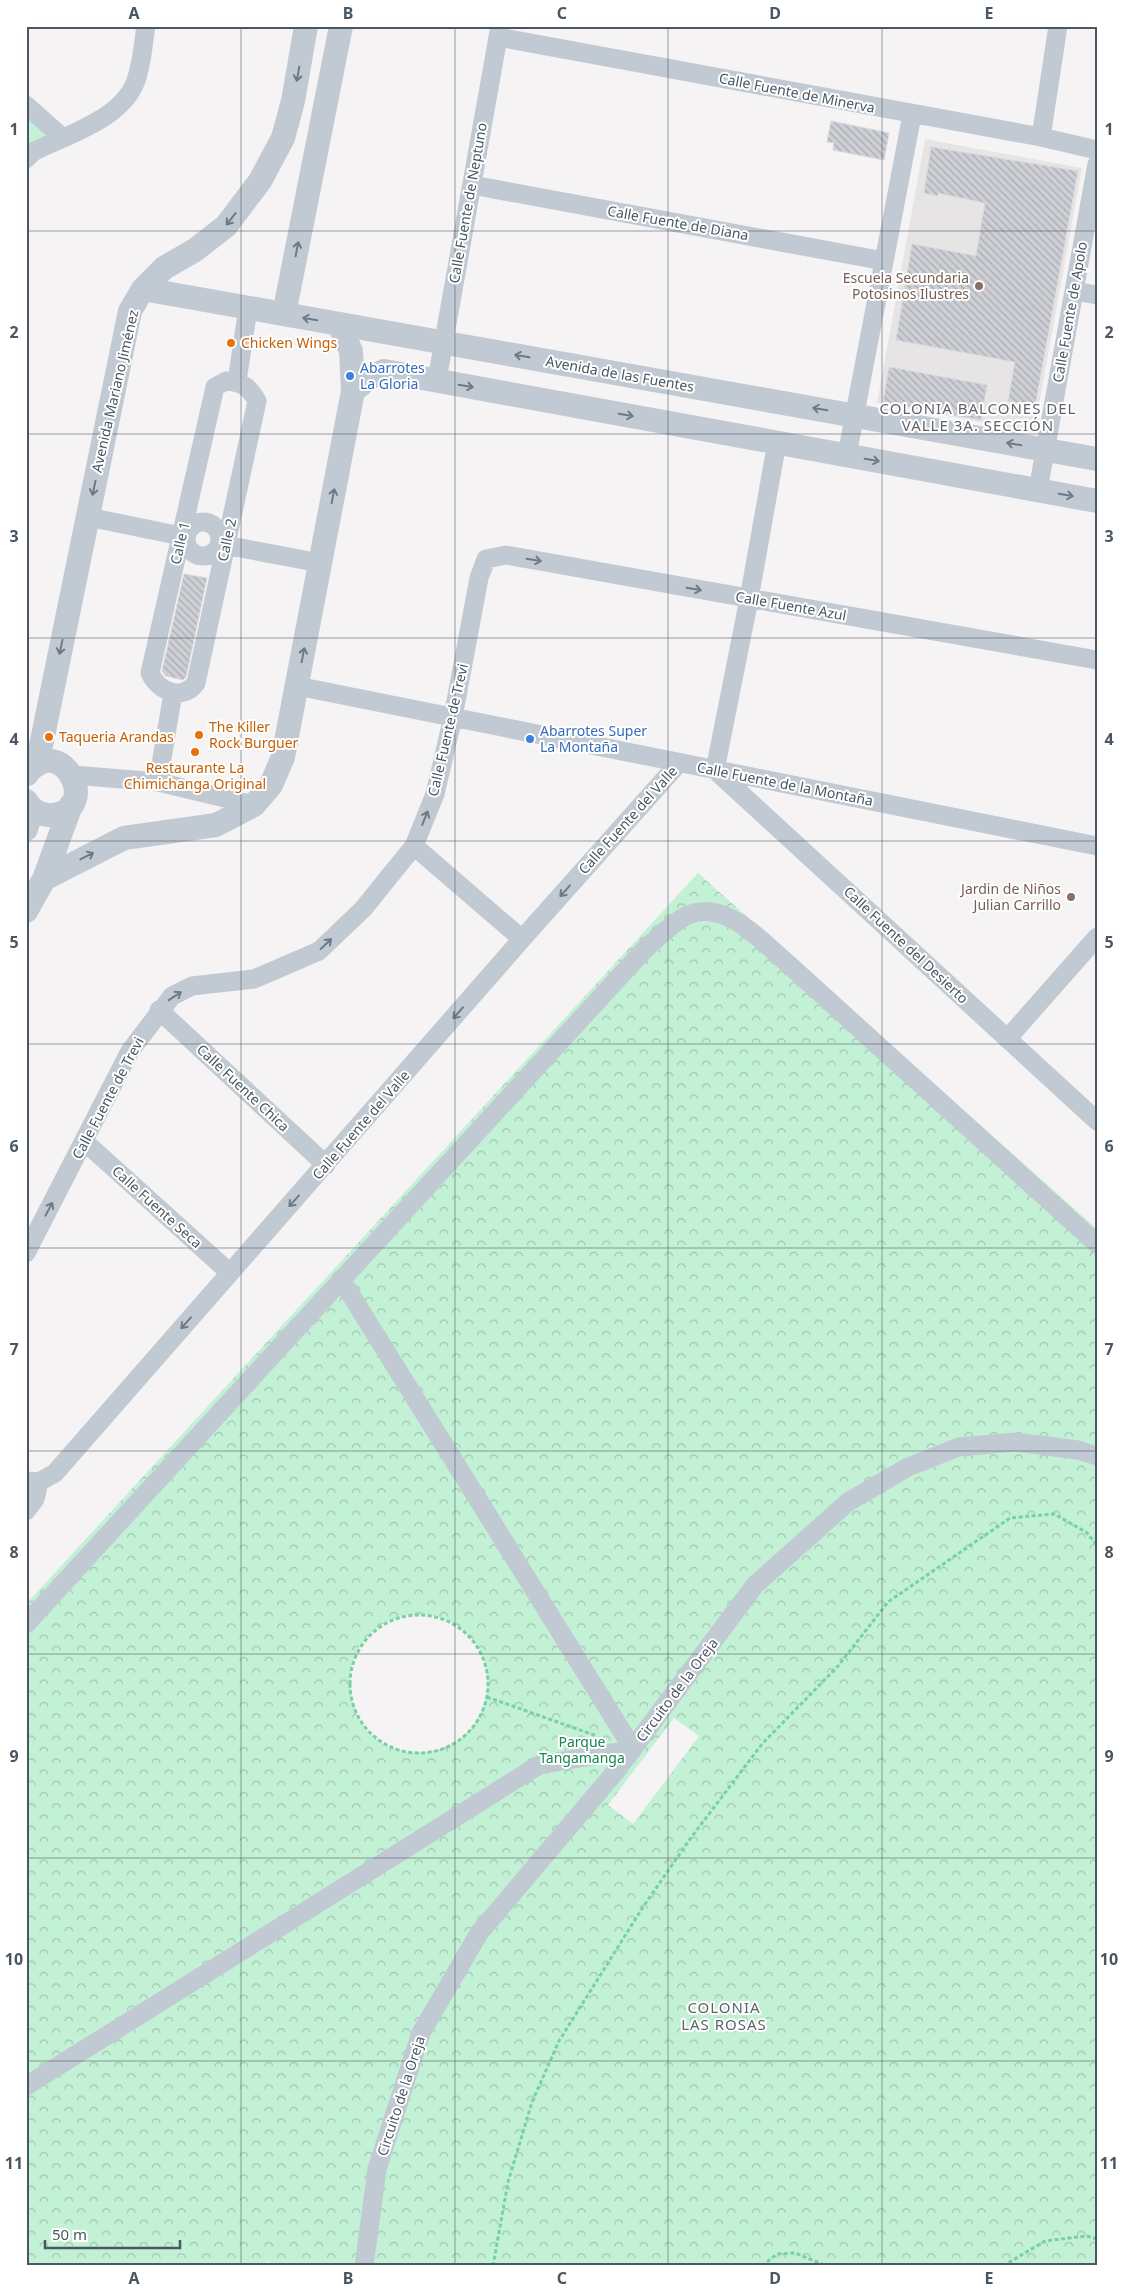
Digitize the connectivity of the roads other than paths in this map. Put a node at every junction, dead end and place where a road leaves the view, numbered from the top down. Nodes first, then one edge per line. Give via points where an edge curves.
1 (146, 26) edge
2 (306, 26) edge
3 (341, 26) edge
4 (1058, 26) edge
5 (499, 32) edge
6 (293, 100) junction
7 (26, 105) edge
8 (324, 106) junction
9 (912, 115) junction
10 (62, 137) junction
11 (1041, 137) junction
12 (1097, 150) edge
13 (26, 159) edge
14 (1097, 164) edge
15 (472, 185) junction
16 (884, 261) junction
17 (143, 289) junction
18 (1074, 291) junction
19 (1097, 295) edge
20 (248, 308) junction
21 (284, 314) junction
22 (339, 324) junction
23 (444, 342) junction
24 (437, 380) junction
25 (237, 381) junction
26 (353, 391) junction
27 (854, 416) junction
28 (777, 442) junction
29 (1046, 450) junction
30 (847, 455) junction
31 (1097, 459) edge
32 (1038, 490) junction
33 (1097, 501) edge
34 (88, 517) junction
35 (184, 537) junction
36 (223, 544) junction
37 (486, 559) joint
38 (320, 564) junction
39 (749, 599) junction
40 (1097, 660) edge
41 (297, 686) junction
42 (173, 693) junction
43 (50, 698) junction
44 (453, 717) junction
45 (26, 725) edge
46 (26, 732) edge
47 (679, 763) junction
48 (32, 770) edge
49 (715, 770) junction
50 (73, 775) junction
51 (158, 782) junction
52 (71, 805) junction
53 (254, 805) junction
54 (28, 813) edge
55 (414, 846) junction
56 (1097, 846) edge
57 (44, 878) junction
58 (26, 911) edge
59 (1097, 937) edge
60 (522, 939) junction
61 (159, 1010) junction
62 (1007, 1038) junction
63 (1097, 1121) edge
64 (85, 1142) junction
65 (326, 1165) junction
66 (1097, 1244) edge
67 (26, 1252) edge
68 (229, 1272) junction
69 (341, 1278) junction
70 (1097, 1456) edge
71 (32, 1481) edge
72 (26, 1511) edge
73 (26, 1624) edge
74 (633, 1749) junction
75 (26, 2086) edge
76 (364, 2266) edge

1 - 10 street via 135,83 123,102 101,120
2 -> 6 street, Avenida Mariano Jiménez
3 - 8 street
4 - 11 street
5 - 9 street, Calle Fuente de Minerva
5 - 15 street, Calle Fuente de Neptuno
6 - 8 street
6 -> 17 street, Avenida Mariano Jiménez via 283,138 260,181 226,226 164,268
7 - 10 street
21 -> 8 street
9 - 11 street, Calle Fuente de Minerva
9 - 16 street
10 - 13 street
11 - 12 street, Calle Fuente de Minerva
14 - 18 street, Calle Fuente de Apolo
15 - 16 street, Calle Fuente de Diana
15 - 23 street, Calle Fuente de Neptuno
16 - 27 street
17 - 20 street, Avenida de las Fuentes
17 -> 34 street, Avenida Mariano Jiménez via 130,311
18 - 19 street
18 - 29 street, Calle Fuente de Apolo
20 - 21 street, Avenida de las Fuentes
20 - 25 street
22 -> 21 street, Avenida de las Fuentes
22 - 23 street, Avenida de las Fuentes
22 - 26 street via 351,351
23 - 24 street, Calle Fuente de Neptuno
27 -> 23 street, Avenida de las Fuentes
24 - 26 street via 384,371
24 -> 28 street
25 - 35 street, Calle 1 via 226,381 215,387
25 - 36 street, Calle 2 via 249,387 257,401
38 -> 26 street
29 -> 27 street, Avenida de las Fuentes
27 - 30 street
28 - 30 street
28 - 39 street
29 - 31 street, Avenida de las Fuentes
29 - 32 street, Calle Fuente de Apolo
30 -> 32 street
32 -> 33 street
34 - 35 street
34 -> 43 street, Avenida Mariano Jiménez
35 - 36 street via 188,548 197,555 214,553
35 - 42 street, Calle 1 via 150,674 161,689
36 - 38 street
36 - 42 street, Calle 2 via 196,683 192,689
37 -> 39 street, Calle Fuente Azul via 506,555
37 - 44 street, Calle Fuente de Trevi via 479,578
41 -> 38 street
39 - 40 street, Calle Fuente Azul
39 - 49 street
41 - 44 street, Calle Fuente de la Montaña
41 - 53 street via 283,757 272,785
42 - 51 street
43 - 45 street via 40,722
43 - 48 street, Avenida Mariano Jiménez
44 - 47 street, Calle Fuente de la Montaña
55 -> 44 street, Calle Fuente de Trevi via 435,794
46 - 48 street via 30,737
47 - 49 street, Calle Fuente de la Montaña
47 -> 60 street, Calle Fuente del Valle
48 - 50 street via 53,762
49 - 56 street, Calle Fuente de la Montaña
49 - 62 street, Calle Fuente del Desierto
50 - 51 street
50 - 52 street via 76,791
51 - 53 street
52 - 54 street via 56,814
52 - 57 street
57 -> 53 street via 124,838 216,825
55 - 60 street
61 -> 55 street, Calle Fuente de Trevi via 172,996 192,986 254,979 319,951 363,909
57 - 58 street
59 - 62 street
60 -> 65 street, Calle Fuente del Valle
61 - 64 street, Calle Fuente de Trevi via 130,1051
61 - 65 street, Calle Fuente Chica
62 - 63 street, Calle Fuente del Desierto
67 -> 64 street, Calle Fuente de Trevi
64 - 68 street, Calle Fuente Seca
65 -> 68 street, Calle Fuente del Valle
66 - 69 street via 786,962 738,921 709,911 685,917 645,949
68 -> 71 street, Calle Fuente del Valle via 55,1473
69 - 73 street
69 - 74 street
70 - 74 street, Circuito de la Oreja via 1078,1450 1015,1442 959,1448 908,1467 848,1502 755,1586
71 - 72 street, Calle Fuente del Valle via 34,1499
74 - 75 street via 539,1765
74 - 76 street, Circuito de la Oreja via 479,1933 421,2033 377,2169

